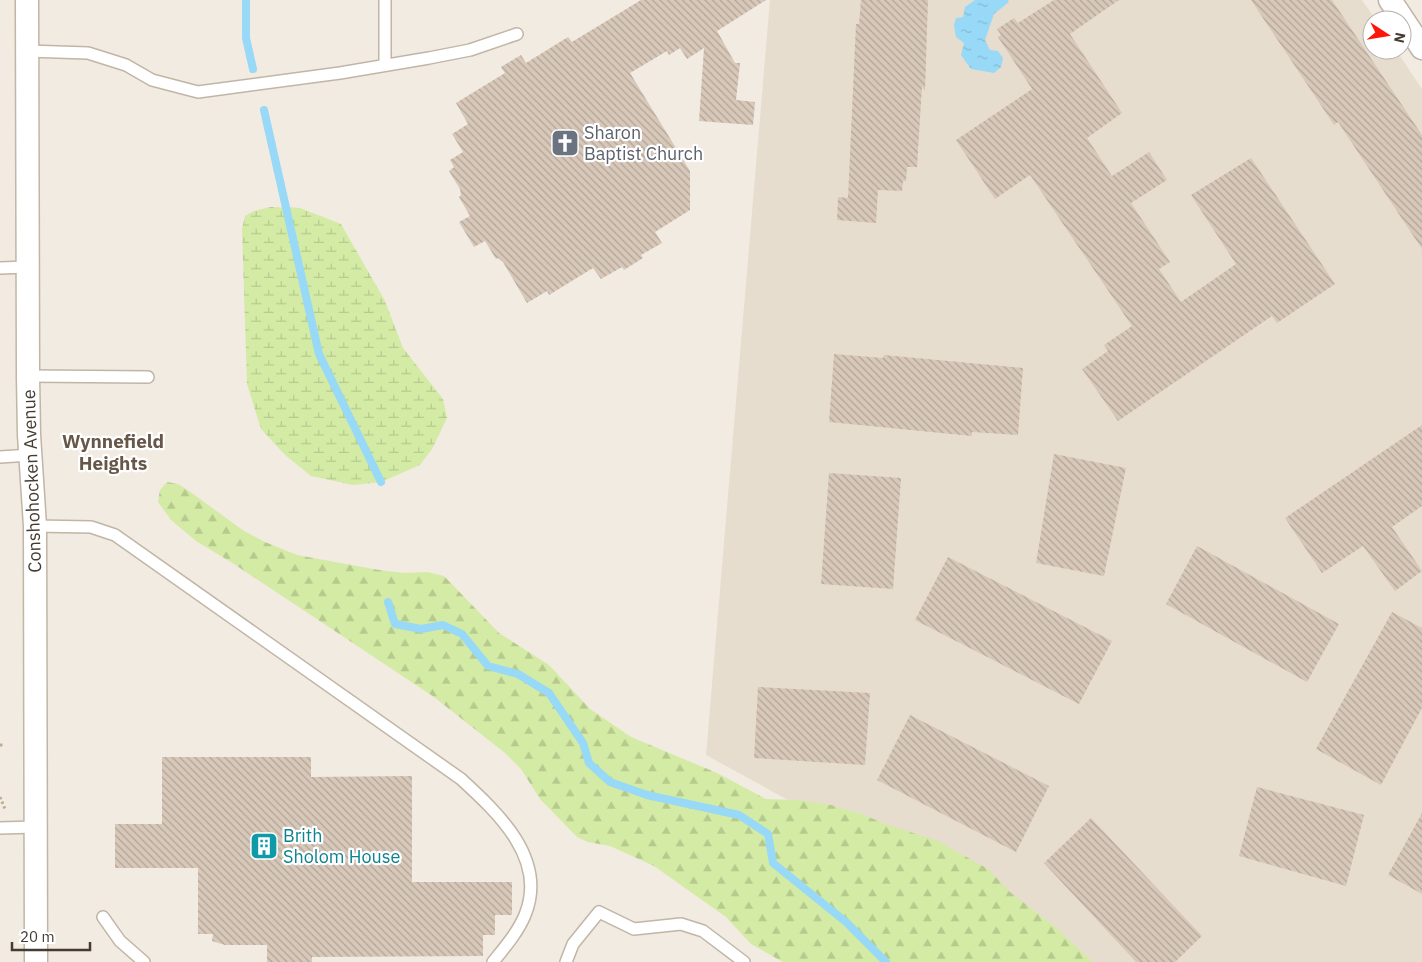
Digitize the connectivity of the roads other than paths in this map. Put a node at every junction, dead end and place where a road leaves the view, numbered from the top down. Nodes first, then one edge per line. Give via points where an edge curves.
1 (27, 0) edge
2 (385, 0) edge
3 (1390, 0) edge
4 (517, 34) dead end
5 (1422, 48) edge
6 (27, 51) junction
7 (385, 65) junction
8 (27, 267) junction
9 (0, 268) edge
10 (28, 376) junction
11 (148, 377) dead end
12 (30, 455) junction
13 (0, 458) edge
14 (36, 526) junction
15 (35, 827) junction
16 (0, 828) edge
17 (103, 917) dead end
18 (36, 962) edge
19 (144, 962) edge
20 (493, 962) edge
21 (566, 962) edge
22 (744, 962) edge

1 - 6 street, Conshohocken Avenue
2 - 7 lane
3 - 5 street
4 - 7 lane via 470,50
6 - 7 lane via 88,53 126,65 152,80 198,92
6 - 8 street, Conshohocken Avenue
8 - 9 lane
8 - 10 street, Conshohocken Avenue
10 - 11 lane
10 - 12 street, Conshohocken Avenue
12 - 13 lane
12 - 14 street, Conshohocken Avenue
14 - 15 street, Conshohocken Avenue
14 - 20 lane via 91,527 116,535 462,779 512,832 524,854 531,886 525,916
15 - 16 lane
15 - 18 street, Conshohocken Avenue
17 - 19 lane via 120,941
21 - 22 lane via 573,944 599,912 634,929 681,924 703,931

